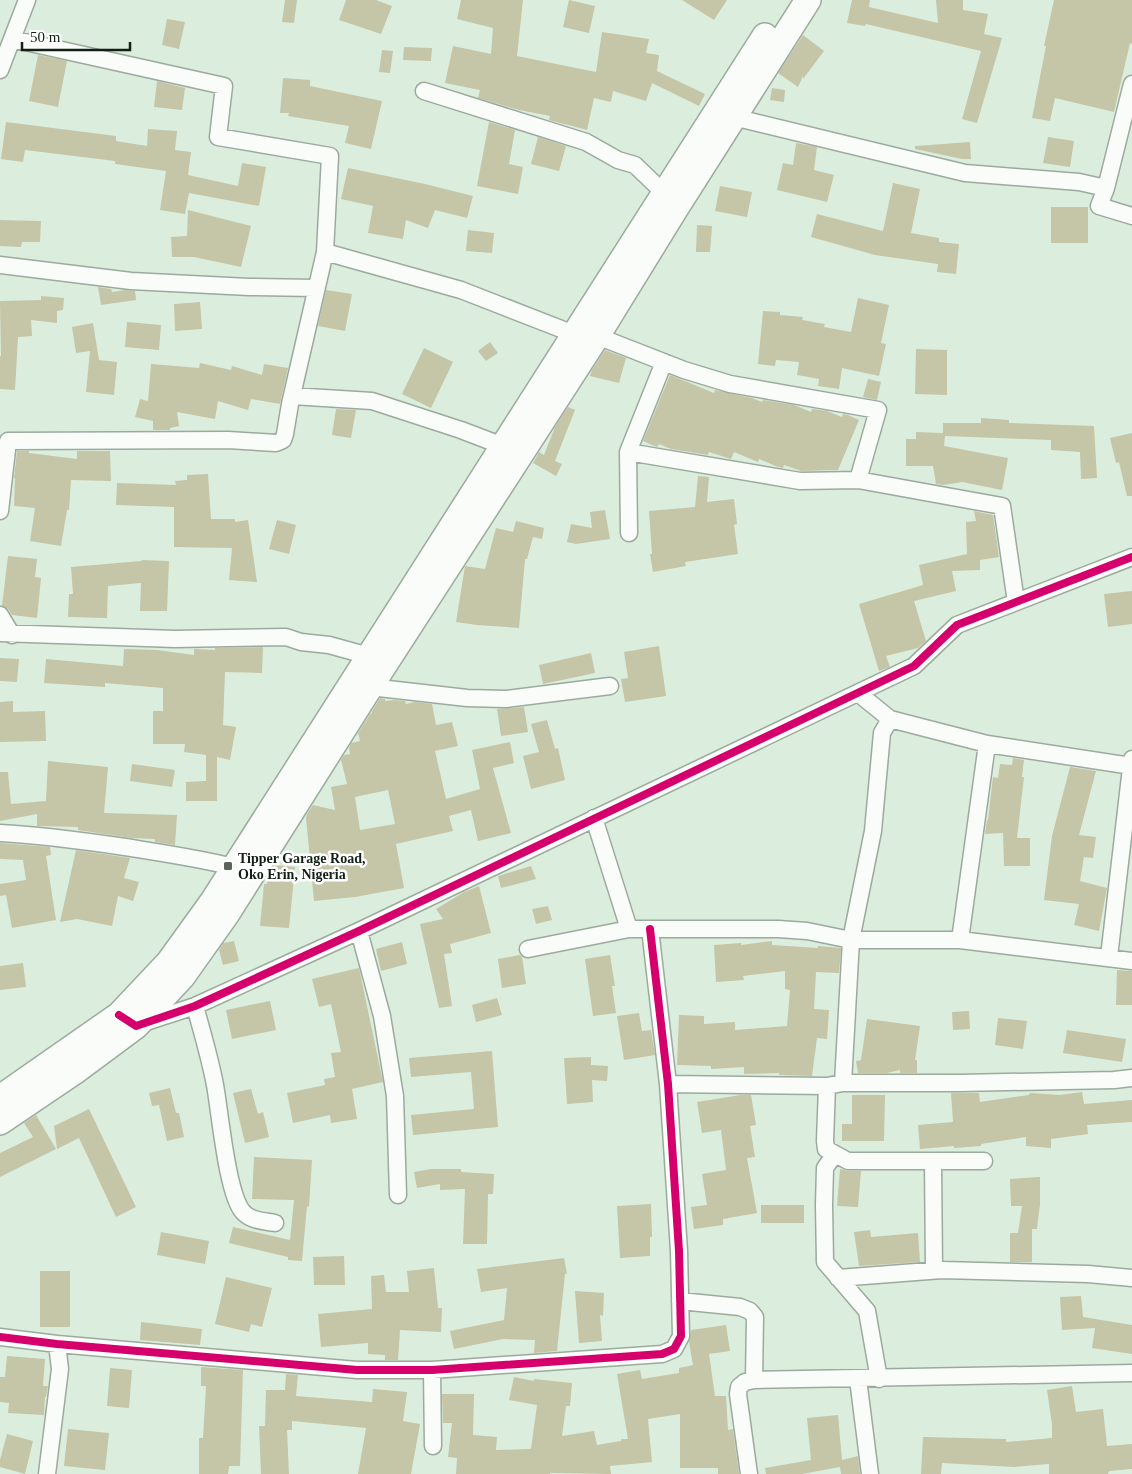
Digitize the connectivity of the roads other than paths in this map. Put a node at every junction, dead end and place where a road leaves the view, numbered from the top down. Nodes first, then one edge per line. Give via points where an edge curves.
1 (27, 0) edge
2 (788, 0) edge
3 (808, 0) edge
4 (12, 39) junction
5 (0, 70) edge
6 (1132, 84) edge
7 (424, 91) dead end
8 (726, 112) junction
9 (1106, 188) junction
10 (664, 193) junction
11 (1132, 216) edge
12 (325, 252) junction
13 (0, 265) edge
14 (316, 288) junction
15 (586, 335) junction
16 (664, 362) junction
17 (292, 396) junction
18 (503, 446) junction
19 (628, 452) junction
20 (858, 480) junction
21 (0, 511) edge
22 (630, 533) dead end
23 (1132, 557) edge
24 (1016, 602) junction
25 (0, 615) edge
26 (6, 634) edge
27 (369, 656) junction
28 (610, 686) dead end
29 (370, 687) junction
30 (858, 693) junction
31 (890, 719) junction
32 (987, 744) junction
33 (1131, 764) edge
34 (594, 818) junction
35 (0, 833) edge
36 (234, 866) junction
37 (630, 929) junction
38 (650, 929) junction
39 (359, 931) junction
40 (851, 940) junction
41 (960, 940) junction
42 (528, 949) dead end
43 (1109, 957) junction
44 (1132, 961) edge
45 (195, 1006) junction
46 (127, 1020) junction
47 (1132, 1078) edge
48 (668, 1084) junction
49 (835, 1084) junction
50 (1, 1095) edge
51 (0, 1122) edge
52 (834, 1155) junction
53 (933, 1161) junction
54 (984, 1161) dead end
55 (398, 1195) dead end
56 (275, 1223) dead end
57 (934, 1270) junction
58 (838, 1278) junction
59 (1132, 1278) edge
60 (680, 1301) junction
61 (0, 1337) edge
62 (57, 1344) junction
63 (432, 1370) junction
64 (1132, 1373) edge
65 (879, 1378) junction
66 (858, 1379) junction
67 (754, 1380) junction
68 (433, 1446) dead end
69 (47, 1474) edge
70 (749, 1474) edge
71 (870, 1474) edge

1 - 4 street
2 - 8 main road
3 - 8 main road
4 - 5 street
4 - 12 street via 224,86 218,137 330,156
6 - 9 street
7 - 10 street via 586,142 618,160 636,165
8 - 9 street via 965,173 1079,182
8 - 10 main road
8 - 15 main road
9 - 11 street via 1099,206
10 - 15 main road
12 - 14 street
12 - 15 street via 460,290
13 - 14 street via 131,281
14 - 17 street
15 - 16 street
15 - 18 main road
15 - 29 main road
16 - 19 street
16 - 20 street via 730,384 878,410
17 - 18 street via 372,401
17 - 21 street via 286,434 276,443 228,440 8,441
18 - 27 main road
19 - 20 street via 800,481
19 - 22 street
20 - 24 street via 1002,506
23 - 24 street
24 - 30 street via 957,625 914,666
25 - 26 street
26 - 27 street via 174,639 286,638 329,644
27 - 36 main road
28 - 29 street via 506,699
29 - 46 main road via 226,915 182,977
30 - 31 street
30 - 34 street
31 - 32 street
31 - 40 street via 882,734 874,831
32 - 33 street
32 - 41 street
33 - 43 street
34 - 37 street
34 - 39 street
35 - 36 street via 93,842
36 - 46 main road
37 - 38 street
37 - 42 street
38 - 40 street via 778,929
38 - 48 street
39 - 45 street
39 - 55 street via 382,1016 395,1096
40 - 41 street
40 - 49 street
41 - 43 street
43 - 44 street
45 - 46 street
45 - 56 street via 215,1084 238,1205 251,1219
46 - 50 main road
46 - 51 main road via 74,1072
47 - 49 street
48 - 49 street
48 - 60 street
49 - 52 street via 824,1141 826,1149
52 - 53 street via 848,1162
52 - 58 street via 825,1168 825,1262
53 - 54 street
53 - 57 street
57 - 58 street
57 - 59 street
58 - 65 street via 867,1311
60 - 63 street via 681,1336 674,1349 662,1354
60 - 67 street via 740,1307 750,1311 755,1317
61 - 62 street
62 - 63 street via 357,1370
62 - 69 street via 60,1369
63 - 68 street
64 - 65 street
65 - 66 street
66 - 67 street
66 - 71 street
67 - 70 street via 739,1387 738,1394

